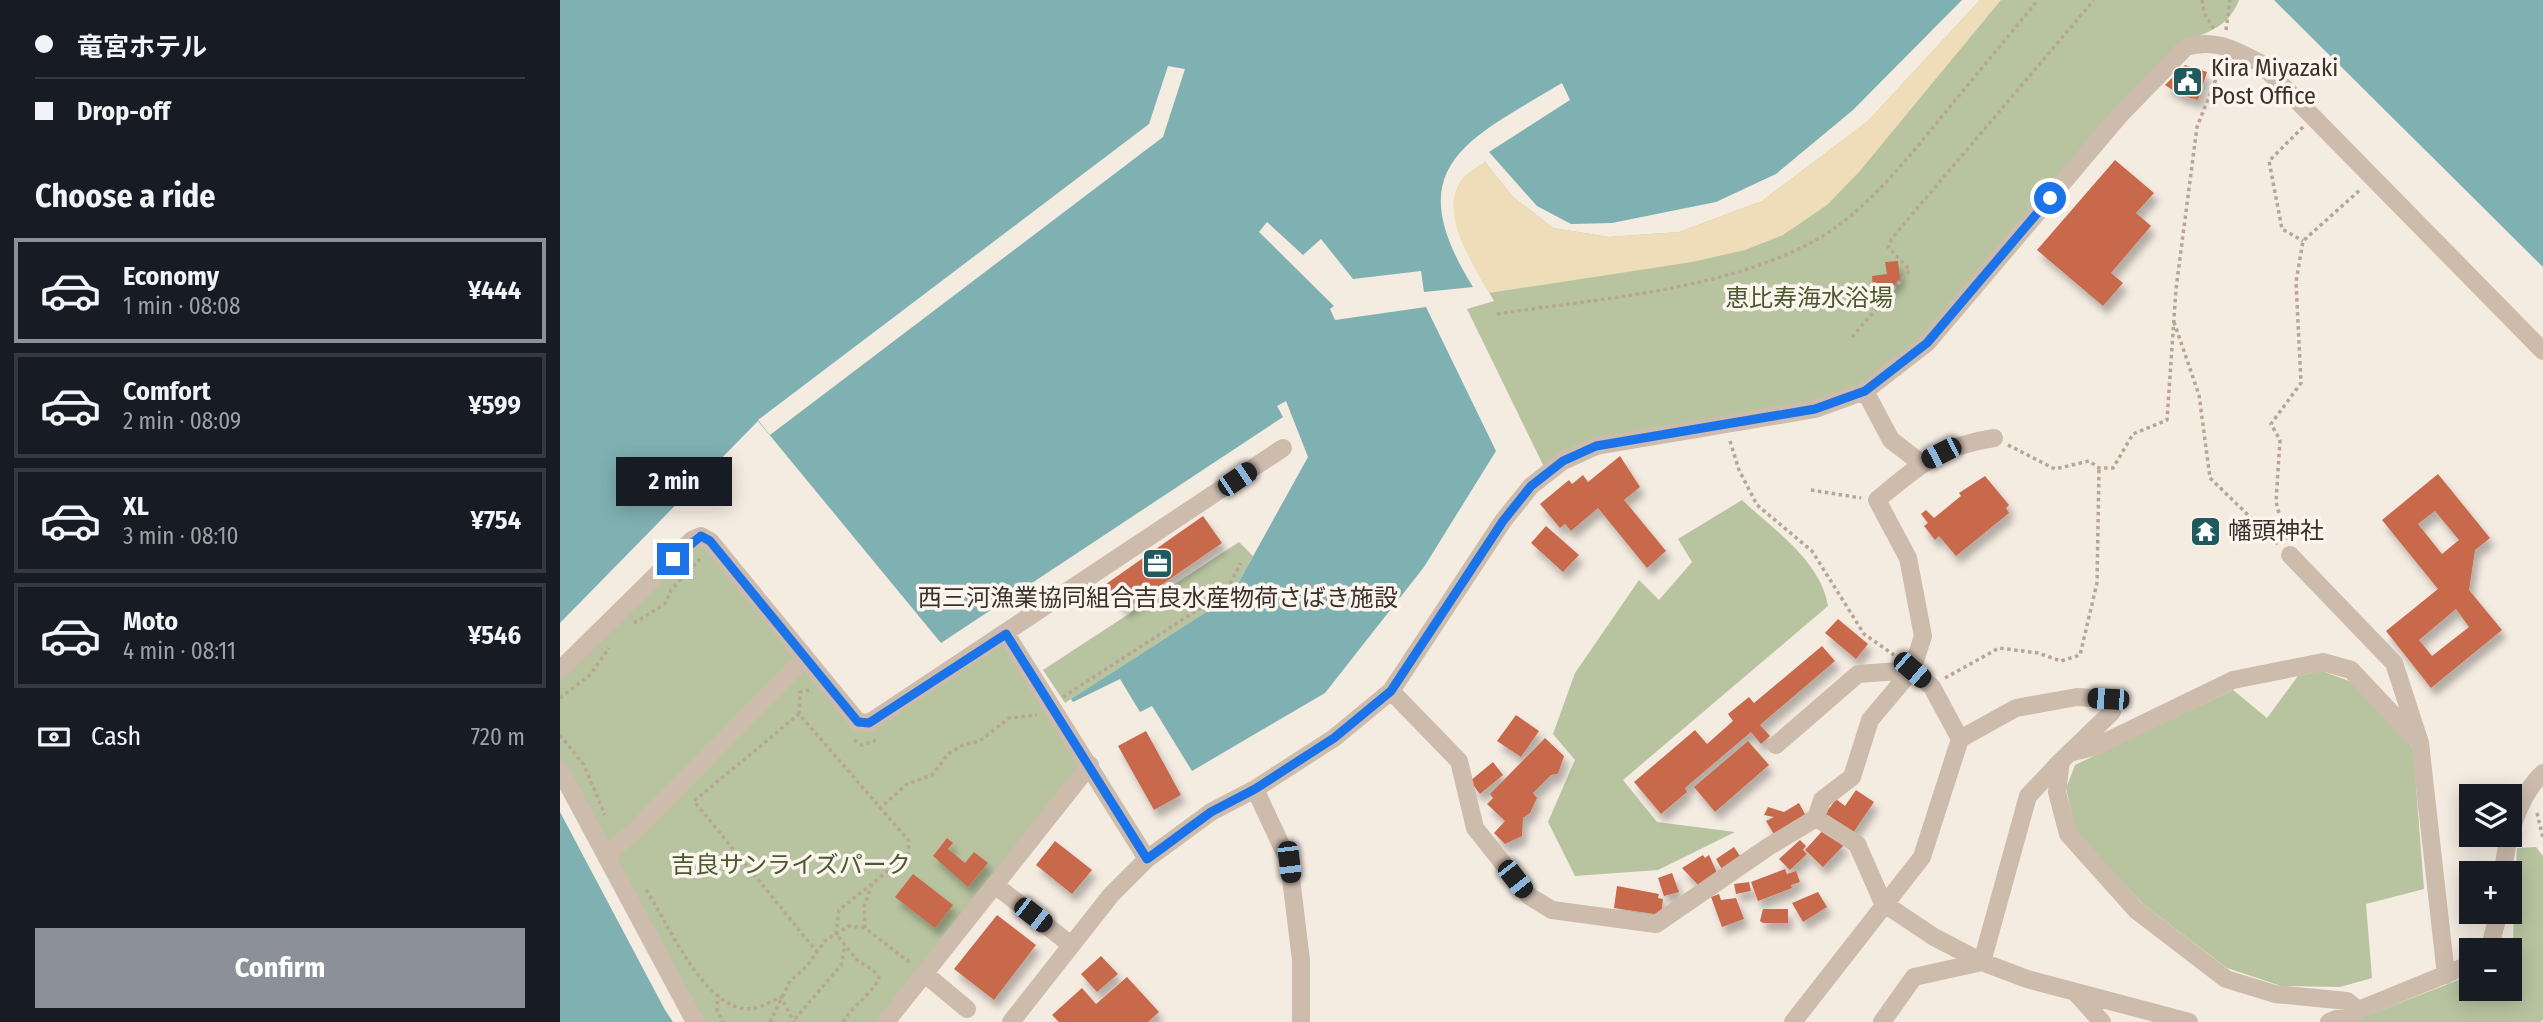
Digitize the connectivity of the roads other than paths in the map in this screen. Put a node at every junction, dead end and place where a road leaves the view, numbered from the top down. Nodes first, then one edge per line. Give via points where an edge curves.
1 (2543, 351) edge
2 (1865, 391) junction
3 (1994, 438) road end
4 (1283, 448) dead end
5 (1921, 463) junction
6 (2290, 555) road end
7 (1006, 634) junction
8 (804, 658) junction
9 (1914, 665) junction
10 (560, 670) edge
11 (1391, 691) junction
12 (1960, 739) junction
13 (2420, 743) junction
14 (1776, 745) dead end
15 (2066, 757) junction
16 (1090, 765) junction
17 (560, 769) edge
18 (2543, 773) edge
19 (1255, 789) junction
20 (1816, 818) junction
21 (607, 854) junction
22 (1147, 859) junction
23 (2504, 861) edge
24 (995, 885) junction
25 (1883, 903) junction
26 (1070, 945) junction
27 (1982, 962) junction
28 (2459, 969) edge
29 (920, 971) junction
30 (2446, 975) junction
31 (2075, 992) junction
32 (967, 1009) dead end
33 (2359, 1011) junction
34 (695, 1022) edge
35 (886, 1022) edge
36 (1011, 1022) edge
37 (1301, 1022) edge
38 (1793, 1022) edge
39 (1882, 1022) edge
40 (2102, 1022) edge
41 (2189, 1022) edge
42 (2329, 1022) edge

1 - 2 street via 2260,64 2224,45 2200,42 2186,47 2120,115 1927,343
2 - 5 street via 1891,440
2 - 11 street via 1815,409 1596,446 1563,461 1531,486 1503,521
3 - 5 street via 1962,443
4 - 7 street
5 - 9 street via 1877,500 1908,558 1923,636
6 - 13 street via 2394,663
7 - 8 street via 869,723 858,722
7 - 16 street via 1046,710
8 - 10 street via 710,541 701,536
8 - 21 street
9 - 12 street via 1932,687
9 - 14 street via 1858,674
9 - 20 street via 1870,720 1852,777 1822,800
11 - 19 street via 1334,738
11 - 20 street via 1459,761 1475,828 1529,896 1552,910 1656,924
12 - 15 street via 2016,708 2077,697 2108,699 2112,712
12 - 25 street via 1922,857
13 - 15 street via 2351,670 2323,662 2232,680
13 - 30 street
15 - 27 street via 2028,796
15 - 33 street via 2057,793 2068,834 2136,910 2226,979 2275,994 2347,1001
16 - 22 street
16 - 24 street
17 - 21 street
18 - 23 street via 2530,785
19 - 22 street via 1211,812
19 - 37 street via 1289,862 1301,960
20 - 25 street via 1857,844
21 - 34 street
22 - 26 street
24 - 26 street
24 - 29 street
25 - 27 street
25 - 38 street
26 - 36 street
27 - 31 street
27 - 39 street via 1914,977
28 - 30 street
29 - 32 street
29 - 35 street
30 - 33 street
31 - 40 street
31 - 41 street
33 - 42 street

